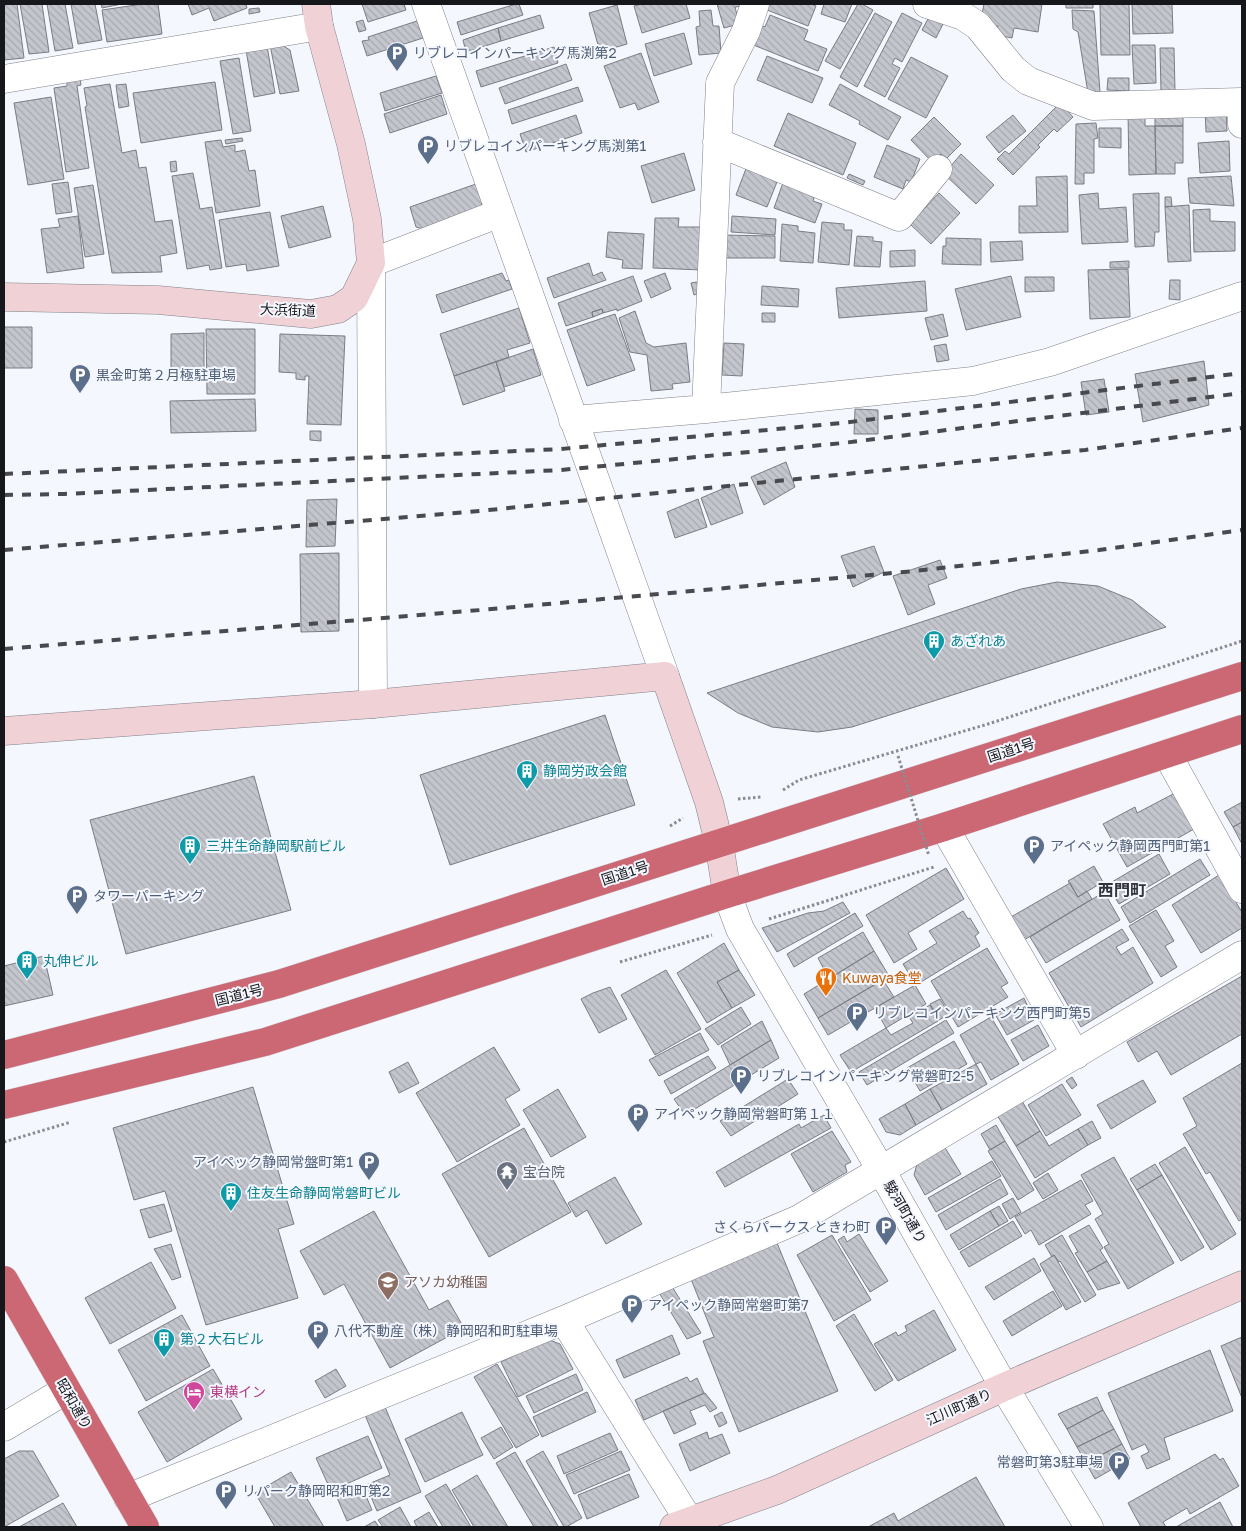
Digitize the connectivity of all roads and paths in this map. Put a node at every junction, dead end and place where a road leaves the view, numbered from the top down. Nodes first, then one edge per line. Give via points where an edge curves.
1 (426, 4) edge
2 (755, 4) edge
3 (927, 4) edge
4 (318, 15) edge
5 (4, 79) edge
6 (1242, 124) edge
7 (717, 142) junction
8 (938, 169) dead end
9 (500, 213) junction
10 (371, 263) junction
11 (1242, 296) edge
12 (4, 297) edge
13 (706, 409) junction
14 (574, 420) junction
15 (665, 676) junction
16 (1242, 676) edge
17 (372, 704) junction
18 (1242, 729) edge
19 (4, 731) edge
20 (1167, 754) junction
21 (898, 756) dead end
22 (944, 827) junction
23 (720, 843) junction
24 (929, 856) dead end
25 (1242, 889) edge
26 (727, 894) junction
27 (1242, 955) edge
28 (4, 1054) edge
29 (1076, 1056) junction
30 (4, 1105) edge
31 (881, 1170) junction
32 (4, 1280) edge
33 (1242, 1285) edge
34 (564, 1320) junction
35 (1004, 1387) junction
36 (66, 1390) junction
37 (4, 1427) edge
38 (128, 1498) junction
39 (686, 1525) edge
40 (145, 1527) edge
41 (1089, 1527) edge

1 - 9 street
2 - 7 street via 720,83
3 - 6 street via 963,16 978,26 1013,69 1028,81 1093,106 1241,102
4 - 5 street
4 - 10 street via 363,200
7 - 8 street via 900,217
7 - 13 street
9 - 10 street
9 - 14 street
10 - 12 street, 大浜街道 via 354,298 338,309 311,314 158,300
10 - 17 street
11 - 13 street via 1050,362 973,380
13 - 14 street
14 - 15 street
15 - 17 street
15 - 23 street
16 - 23 highway, 国道1号
17 - 19 street
18 - 20 highway
20 - 22 highway
20 - 25 street
21 - 24 path, bridge
22 - 26 highway
22 - 29 street
23 - 26 street
23 - 28 highway, 国道1号 via 279,984
26 - 30 highway via 265,1042
26 - 31 street, 駿河町通り via 740,928
27 - 29 street
29 - 31 street
31 - 34 street via 799,1219
31 - 35 street, 駿河町通り
32 - 36 highway, 昭和通り
33 - 35 street, 江川町通り
34 - 38 street
34 - 39 street
35 - 39 street, 江川町通り via 777,1490
35 - 41 street, 駿河町通り
36 - 37 street
36 - 38 highway, 昭和通り
38 - 40 highway, 昭和通り

